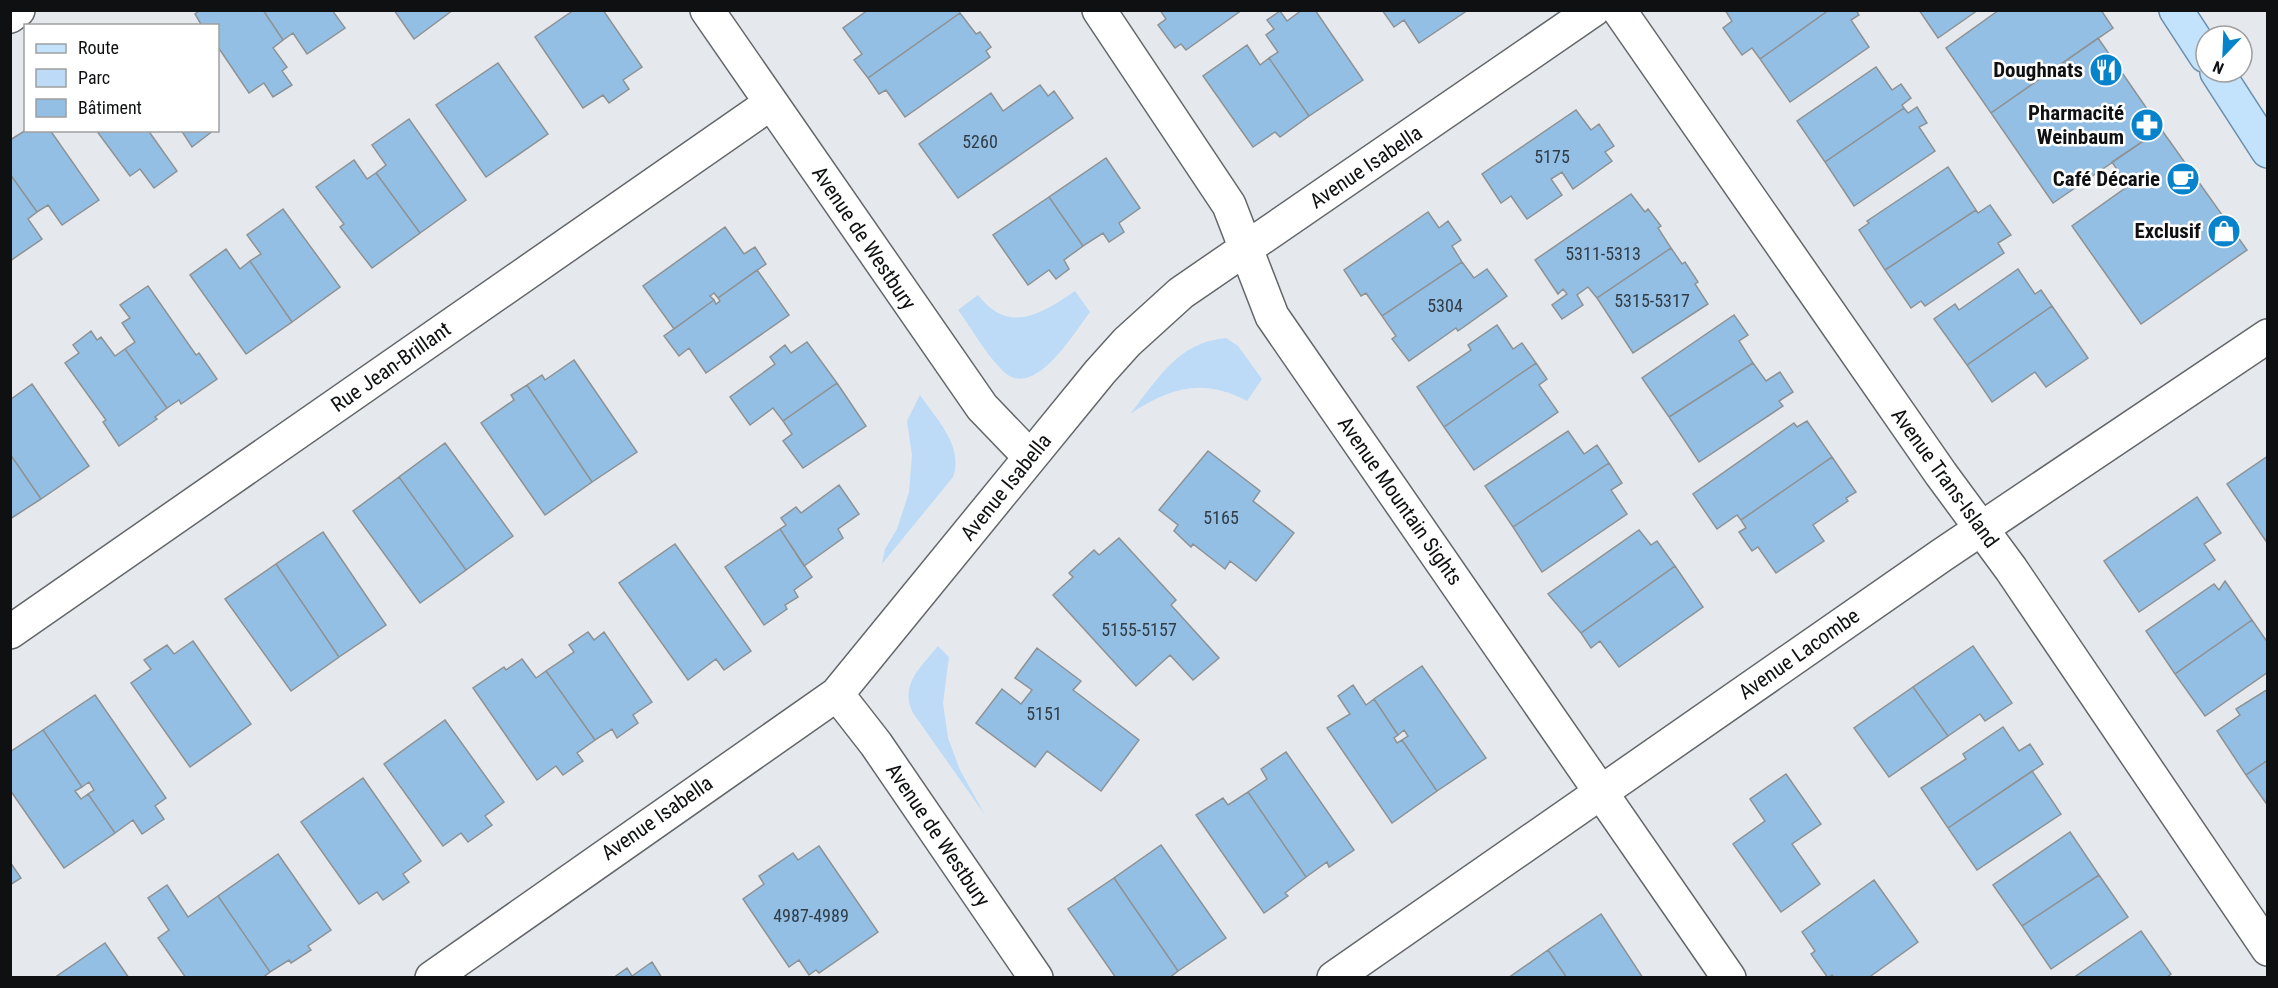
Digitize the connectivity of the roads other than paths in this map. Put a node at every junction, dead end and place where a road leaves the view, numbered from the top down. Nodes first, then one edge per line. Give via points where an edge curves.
1 (18, 10) edge
2 (707, 10) edge
3 (1099, 10) edge
4 (1593, 10) edge
5 (1619, 10) edge
6 (2176, 10) edge
7 (10, 16) edge
8 (2194, 38) edge
9 (2225, 84) edge
10 (771, 103) junction
11 (2268, 151) edge
12 (1245, 249) junction
13 (2268, 336) edge
14 (1030, 458) junction
15 (1981, 529) junction
16 (10, 632) edge
17 (837, 694) junction
18 (1601, 792) junction
19 (2268, 949) edge
20 (432, 978) edge
21 (1036, 978) edge
22 (1334, 978) edge
23 (1729, 978) edge

1 - 7 street
2 - 10 street, Avenue de Westbury
3 - 12 street, Avenue Mountain Sights via 1220,189
4 - 12 street, Avenue Isabella
5 - 15 street, Avenue Trans-Island
6 - 8 main road
9 - 11 main road
10 - 14 street, Avenue de Westbury via 982,407
10 - 16 street, Rue Jean-Brillant
12 - 14 street, Avenue Isabella via 1181,293 1147,323 1100,372
12 - 18 street, Avenue Mountain Sights via 1272,316
13 - 15 street, Avenue Lacombe
14 - 17 street, Avenue Isabella
15 - 18 street, Avenue Lacombe
15 - 19 street, Avenue Trans-Island
17 - 20 street, Avenue Isabella
17 - 21 street, Avenue de Westbury via 876,744
18 - 22 street, Avenue Lacombe
18 - 23 street, Avenue Mountain Sights

